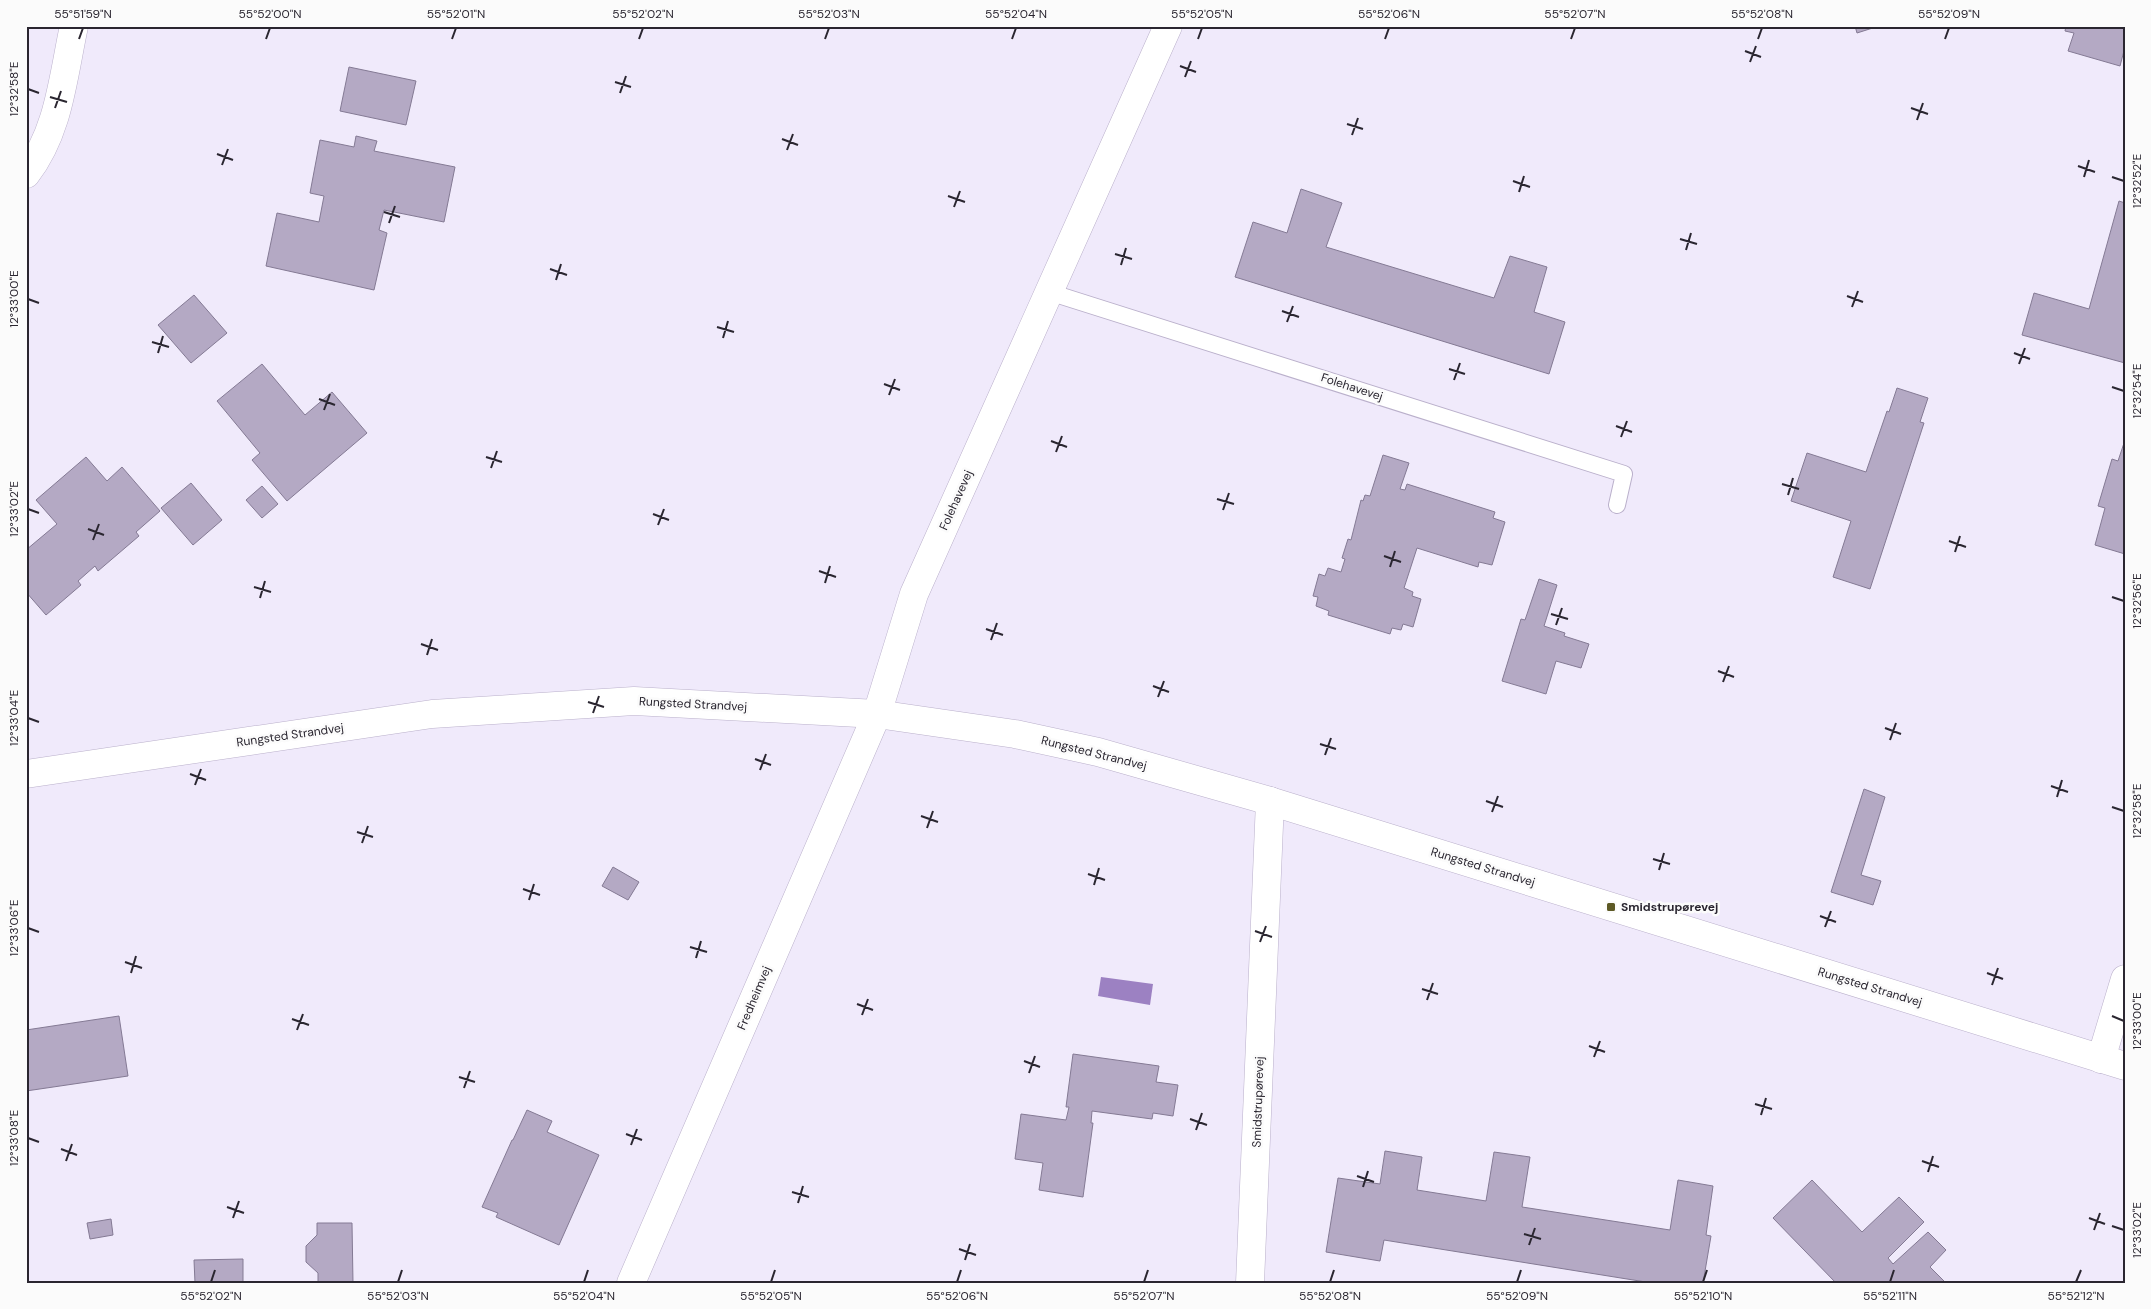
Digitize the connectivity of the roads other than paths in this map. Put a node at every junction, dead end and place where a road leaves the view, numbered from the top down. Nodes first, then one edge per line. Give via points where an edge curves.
1 (74, 26) edge
2 (1168, 26) edge
3 (26, 174) edge
4 (1049, 292) junction
5 (1617, 505) dead end
6 (877, 714) junction
7 (26, 774) edge
8 (1270, 801) junction
9 (2125, 978) edge
10 (2113, 1062) edge
11 (631, 1283) edge
12 (1250, 1283) edge

1 - 3 main road via 54,123 37,160
2 - 4 main road, Folehavevej
4 - 5 lane, Folehavevej via 1624,474
4 - 6 main road, Folehavevej via 914,594
6 - 7 main road, Rungsted Strandvej via 634,701 432,714
6 - 8 main road, Rungsted Strandvej via 1015,734 1089,750
6 - 11 main road, Fredheimvej
8 - 10 main road, Rungsted Strandvej
8 - 12 main road, Smidstrupørevej
9 - 10 main road

